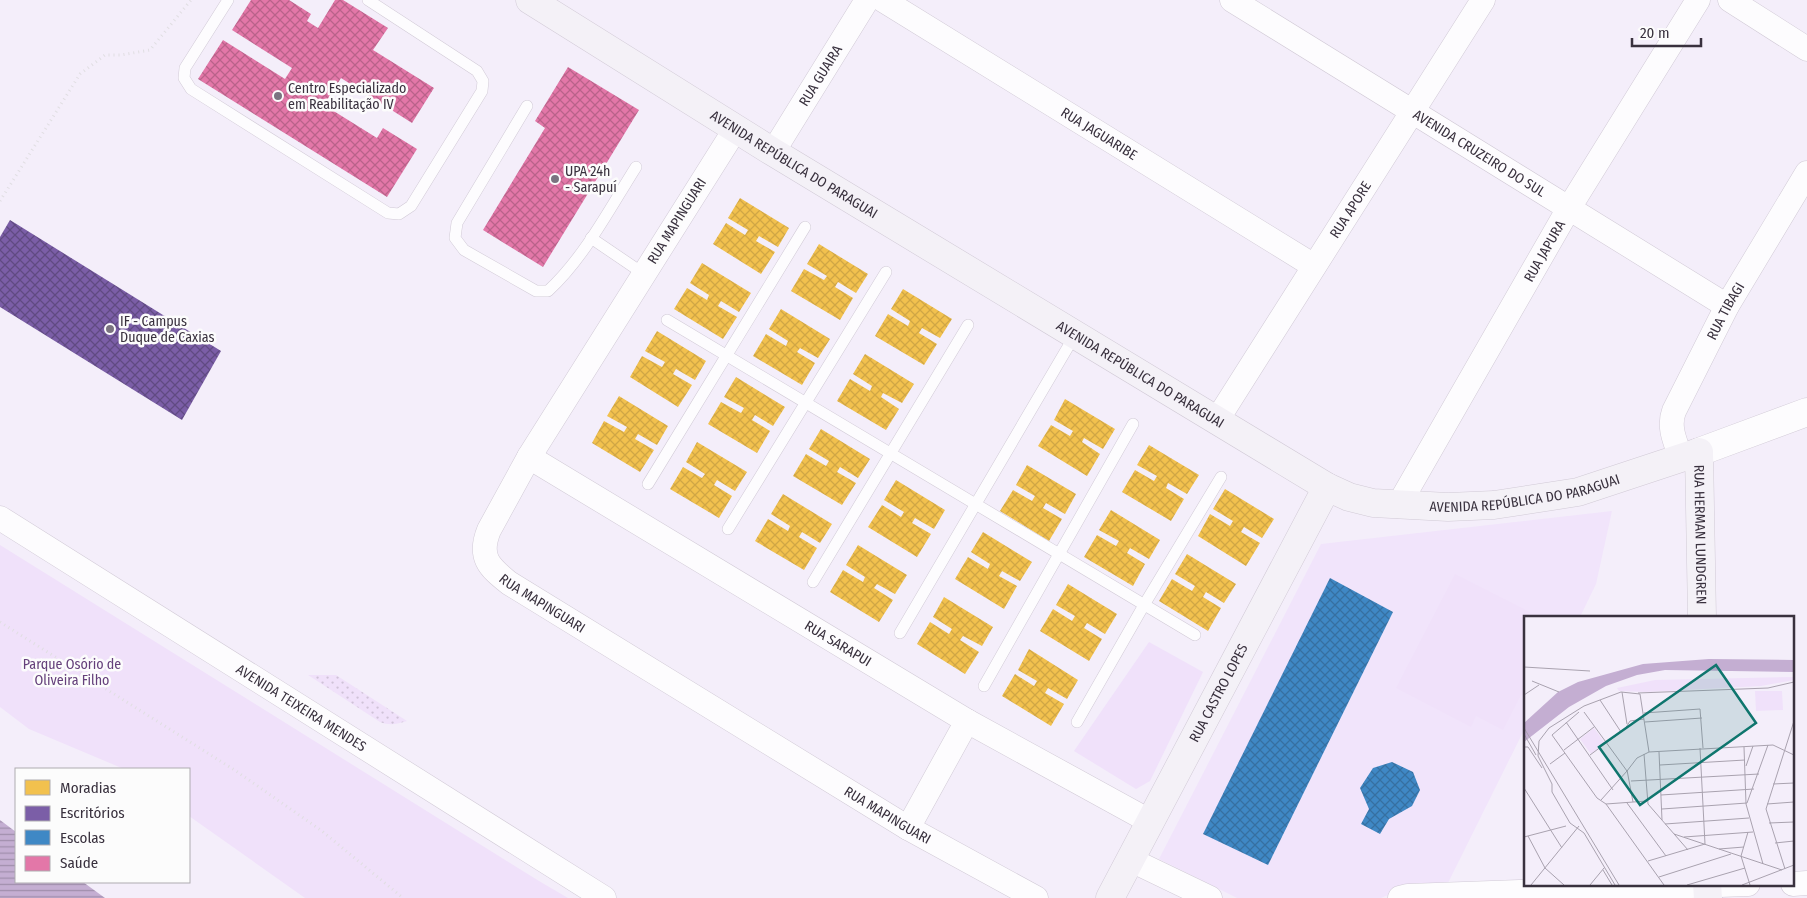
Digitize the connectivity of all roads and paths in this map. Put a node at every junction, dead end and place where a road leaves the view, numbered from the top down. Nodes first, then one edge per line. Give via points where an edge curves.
1 (191, 0) edge
2 (228, 0) edge
3 (368, 0) edge
4 (530, 0) edge
5 (867, 0) edge
6 (883, 0) edge
7 (1232, 0) edge
8 (1483, 0) edge
9 (1698, 0) edge
10 (1730, 0) edge
11 (1807, 49) edge
12 (528, 106) dead end
13 (1412, 111) junction
14 (736, 128) junction
15 (773, 152) junction
16 (636, 167) dead end
17 (1807, 173) edge
18 (0, 201) edge
19 (1569, 208) junction
20 (805, 227) dead end
21 (591, 238) junction
22 (1314, 266) junction
23 (886, 272) dead end
24 (644, 274) junction
25 (1727, 306) junction
26 (667, 320) dead end
27 (968, 326) dead end
28 (1075, 334) junction
29 (726, 355) junction
30 (805, 403) junction
31 (1807, 412) edge
32 (1217, 420) junction
33 (1133, 424) dead end
34 (891, 454) junction
35 (1690, 455) junction
36 (529, 457) junction
37 (1221, 478) dead end
38 (648, 484) dead end
39 (1327, 487) junction
40 (975, 504) junction
41 (1398, 506) junction
42 (0, 518) edge
43 (728, 529) dead end
44 (1059, 554) junction
45 (813, 582) dead end
46 (1144, 604) junction
47 (1702, 616) edge
48 (0, 622) edge
49 (900, 633) dead end
50 (1195, 635) dead end
51 (984, 686) dead end
52 (968, 721) junction
53 (1078, 722) dead end
54 (1151, 822) junction
55 (908, 828) junction
56 (1131, 860) junction
57 (1794, 884) edge
58 (1807, 884) edge
59 (1668, 886) edge
60 (1472, 896) edge
61 (403, 898) edge
62 (604, 898) edge
63 (1036, 898) edge
64 (1110, 898) edge
65 (1210, 898) edge
66 (1400, 898) edge

1 - 18 path via 150,50 105,55 80,74
2 - 3 lane via 185,68 184,78 191,89 388,213 398,214 411,206 482,91 483,81 477,71
4 - 14 main road, AVENIDA REPÚBLICA DO PARAGUAI
5 - 15 street, RUA GUAIRA
6 - 22 street, RUA JAGUARIBE
7 - 13 street, AVENIDA CRUZEIRO DO SUL
8 - 13 street, RUA APORE
9 - 19 street, RUA JAPURA
10 - 11 street
12 - 21 lane via 457,223 455,238 464,250 536,291 548,291
13 - 19 street, AVENIDA CRUZEIRO DO SUL
13 - 22 street, RUA APORE
14 - 15 main road, AVENIDA REPÚBLICA DO PARAGUAI
14 - 24 street, RUA MAPINGUARI
15 - 28 main road, AVENIDA REPÚBLICA DO PARAGUAI
16 - 21 lane
17 - 25 street, RUA TIBAGI
19 - 25 street, AVENIDA CRUZEIRO DO SUL
19 - 41 street, RUA JAPURA
20 - 29 lane
21 - 24 lane
22 - 32 street, RUA APORE
23 - 30 lane
24 - 36 street, RUA MAPINGUARI
25 - 35 street, RUA TIBAGI via 1670,420 1672,430
26 - 29 lane
27 - 34 lane
28 - 32 main road, AVENIDA REPÚBLICA DO PARAGUAI
28 - 40 lane
29 - 30 lane
29 - 38 lane
30 - 34 lane
30 - 43 lane
31 - 35 street, AVENIDA REPÚBLICA DO PARAGUAI
32 - 39 main road, AVENIDA REPÚBLICA DO PARAGUAI
33 - 44 lane
34 - 40 lane
34 - 45 lane
35 - 41 main road, AVENIDA REPÚBLICA DO PARAGUAI via 1578,492 1494,505
35 - 47 main road, RUA HERMAN LUNDGREN
36 - 52 street, RUA SARAPUI
36 - 55 street, RUA MAPINGUARI via 484,540 484,554 491,568 517,588
37 - 46 lane
39 - 41 main road, AVENIDA REPÚBLICA DO PARAGUAI via 1373,504
39 - 54 main road, RUA CASTRO LOPES
40 - 44 lane
40 - 49 lane
42 - 62 street, AVENIDA TEIXEIRA MENDES
44 - 46 lane
44 - 51 lane
46 - 50 lane
46 - 53 lane
48 - 61 path via 236,771 322,831
52 - 54 street, RUA SARAPUI
52 - 55 street
54 - 56 main road, RUA CASTRO LOPES
55 - 63 street, RUA MAPINGUARI
56 - 64 main road, RUA CASTRO LOPES
56 - 65 street
57 - 58 street
59 - 60 street
60 - 66 street

